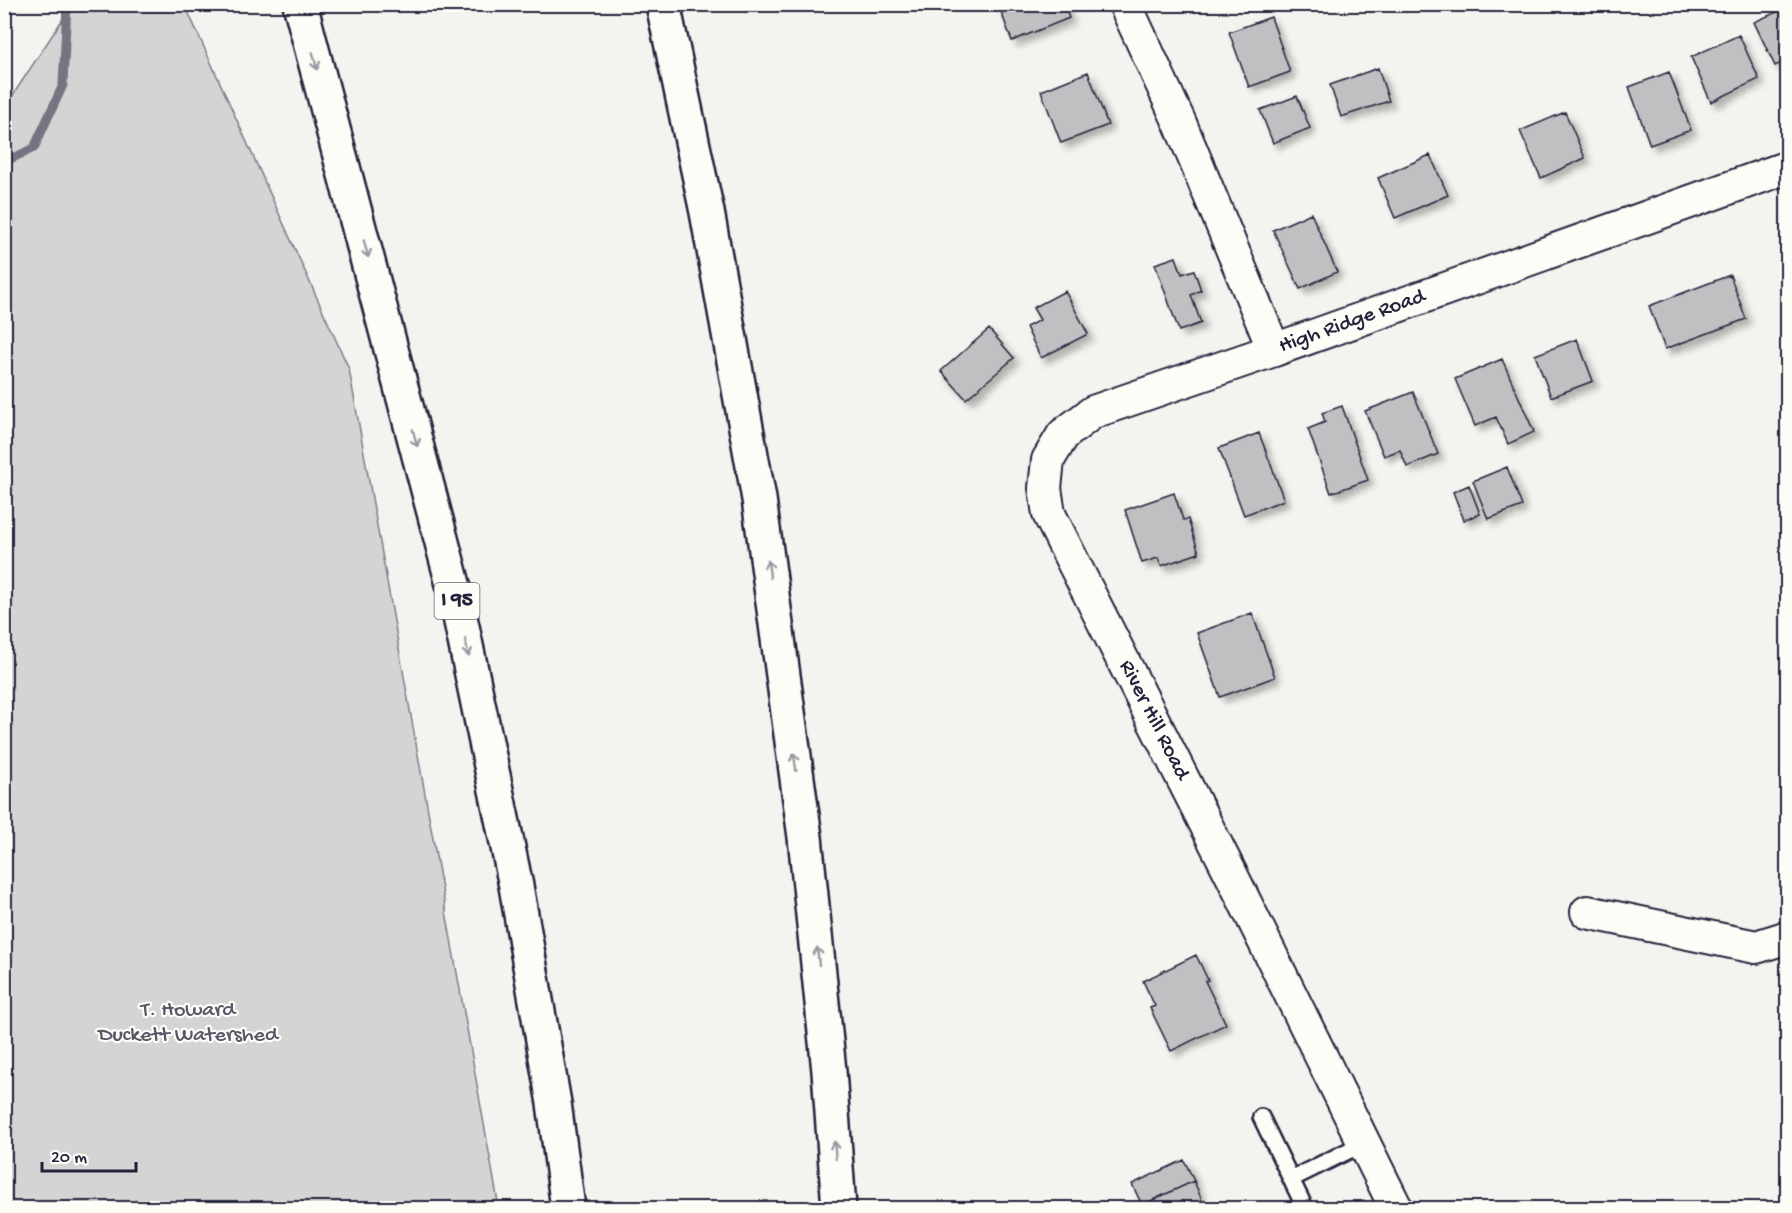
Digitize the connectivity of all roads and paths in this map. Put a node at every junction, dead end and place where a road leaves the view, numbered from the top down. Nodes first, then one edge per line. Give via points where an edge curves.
1 (300, 4) edge
2 (663, 4) edge
3 (1125, 4) edge
4 (1788, 167) edge
5 (1274, 350) junction
6 (1587, 912) dead end
7 (1788, 937) edge
8 (1261, 1117) dead end
9 (1362, 1144) junction
10 (1291, 1179) junction
11 (568, 1209) edge
12 (839, 1209) edge
13 (1305, 1209) edge
14 (1396, 1209) edge

1 -> 11 highway, I 95 via 454,588 518,897
12 -> 2 highway via 830,1071 805,837 759,499 707,212
3 - 5 street, High Ridge Road via 1179,121
4 - 5 street, High Ridge Road
5 - 9 street, River Hill Road via 1093,412 1063,435 1048,460 1045,488 1049,514 1063,543
6 - 7 street via 1756,947
8 - 10 lane
9 - 10 lane
9 - 14 street, River Hill Road
10 - 13 lane

